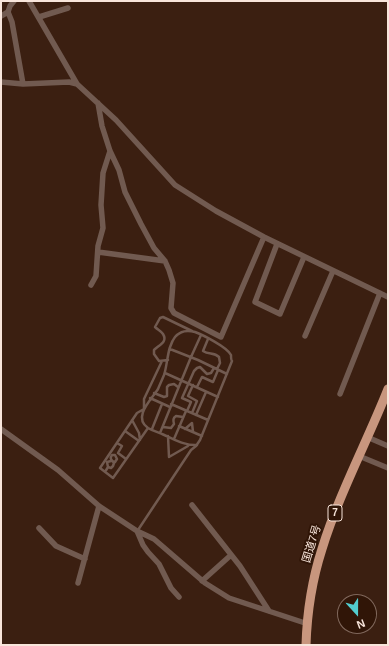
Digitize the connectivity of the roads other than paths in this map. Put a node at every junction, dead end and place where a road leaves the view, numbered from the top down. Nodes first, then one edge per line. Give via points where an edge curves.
1 (14, 1) edge
2 (29, 1) edge
3 (68, 8) dead end
4 (8, 12) junction
5 (1, 16) edge
6 (39, 17) junction
7 (1, 82) edge
8 (23, 84) junction
9 (77, 84) junction
10 (98, 103) junction
11 (110, 151) junction
12 (264, 237) junction
13 (277, 244) junction
14 (98, 252) junction
15 (304, 257) junction
16 (165, 261) junction
17 (333, 270) junction
18 (91, 285) dead end
19 (380, 293) junction
20 (388, 297) edge
21 (194, 332) junction
22 (201, 335) junction
23 (305, 336) dead end
24 (208, 339) junction
25 (170, 349) junction
26 (191, 357) junction
27 (168, 360) junction
28 (162, 361) junction
29 (216, 369) junction
30 (165, 373) junction
31 (227, 374) junction
32 (181, 380) junction
33 (188, 383) junction
34 (193, 385) junction
35 (178, 387) junction
36 (197, 387) junction
37 (388, 389) edge
38 (206, 392) junction
39 (154, 393) junction
40 (340, 394) dead end
41 (218, 397) junction
42 (150, 398) junction
43 (385, 402) edge
44 (162, 404) junction
45 (171, 406) junction
46 (144, 409) junction
47 (187, 411) junction
48 (192, 413) junction
49 (196, 415) junction
50 (183, 417) junction
51 (132, 420) junction
52 (208, 420) junction
53 (179, 426) junction
54 (163, 427) junction
55 (148, 428) junction
56 (1, 429) edge
57 (185, 429) junction
58 (152, 430) junction
59 (125, 431) junction
60 (194, 432) junction
61 (160, 433) junction
62 (168, 436) junction
63 (202, 436) junction
64 (367, 437) junction
65 (174, 439) junction
66 (139, 440) junction
67 (117, 443) junction
68 (189, 445) junction
69 (197, 445) junction
70 (388, 446) edge
71 (359, 456) junction
72 (126, 459) junction
73 (117, 460) junction
74 (112, 461) junction
75 (122, 464) junction
76 (108, 467) junction
77 (388, 468) edge
78 (105, 472) junction
79 (192, 505) dead end
80 (99, 506) junction
81 (39, 528) dead end
82 (138, 531) junction
83 (231, 555) junction
84 (85, 560) junction
85 (202, 581) junction
86 (78, 583) dead end
87 (179, 597) dead end
88 (270, 611) junction
89 (308, 624) junction
90 (306, 645) edge

1 - 4 street
2 - 6 street
3 - 6 street
4 - 5 street
4 - 8 street via 14,30
6 - 9 street
7 - 8 street
8 - 9 street
9 - 10 street
10 - 11 street
10 - 12 street via 175,185
11 - 14 street via 103,173 103,228
11 - 16 street via 125,192 154,248
12 - 13 street
12 - 16 street via 221,337 174,313 171,308 173,283
13 - 15 street
13 - 15 street via 255,302 280,314
14 - 16 street
14 - 18 street via 96,276
15 - 17 street
17 - 19 street
17 - 23 street
19 - 20 street
19 - 40 street
21 - 22 lane
21 - 25 lane via 181,332 175,337
21 - 28 lane via 163,317 160,318 155,327 164,338 154,350 154,354
22 - 24 lane
22 - 26 lane
24 - 29 lane via 203,351 219,356 220,363
24 - 31 lane via 227,350 231,356 232,361
25 - 26 lane
25 - 27 lane
26 - 29 lane
26 - 32 lane
27 - 28 lane
27 - 30 lane
28 - 46 lane via 144,398
29 - 31 lane
29 - 33 lane via 207,374 200,367 197,368
29 - 36 lane via 213,382 202,377
30 - 32 lane
30 - 39 lane
31 - 41 lane
32 - 33 lane
32 - 35 lane
33 - 34 lane
33 - 47 lane via 182,398 191,402
34 - 36 lane
34 - 48 lane via 188,396 197,401
35 - 39 lane via 174,384 167,387 167,396 164,397
35 - 45 lane
36 - 38 lane
37 - 43 highway, 国道7号 / 7
38 - 41 lane
38 - 49 lane
39 - 42 lane
41 - 52 lane
42 - 44 lane
42 - 46 lane
43 - 64 highway, 国道7号 / 7
44 - 45 lane
44 - 58 lane
45 - 47 lane
45 - 54 lane
46 - 51 lane
46 - 55 lane via 143,421
47 - 48 lane
47 - 50 lane
48 - 49 lane
49 - 52 lane
50 - 53 lane
50 - 54 lane via 176,416 170,428
51 - 59 lane
51 - 66 lane via 139,433
52 - 63 lane
53 - 57 lane
53 - 65 lane
54 - 61 lane
55 - 58 lane
55 - 66 lane
56 - 80 street via 58,470
57 - 60 lane
57 - 60 lane via 192,423
58 - 61 lane
59 - 66 lane
59 - 67 lane
60 - 63 lane
61 - 62 lane
62 - 65 lane
62 - 68 lane via 169,457
63 - 69 lane
64 - 70 street
64 - 71 highway, 国道7号 / 7
65 - 68 lane
66 - 72 lane
67 - 72 lane via 122,446 118,453
67 - 78 lane via 100,468
68 - 69 lane
69 - 82 lane via 191,450
71 - 77 street
71 - 89 highway, 国道7号 / 7 via 322,549 311,593
72 - 75 lane
73 - 74 lane
73 - 74 lane via 118,457 114,455 111,457
73 - 75 lane
74 - 76 lane via 107,462
74 - 76 lane via 113,466
75 - 78 lane via 113,478
76 - 78 lane
79 - 83 street
80 - 82 street
80 - 84 street
81 - 84 street via 56,546
82 - 85 street via 154,540
82 - 87 street via 143,545 159,564 171,588
83 - 85 street
83 - 88 street
84 - 86 street
85 - 88 street via 229,598
88 - 89 street
89 - 90 highway, 国道7号 / 7

